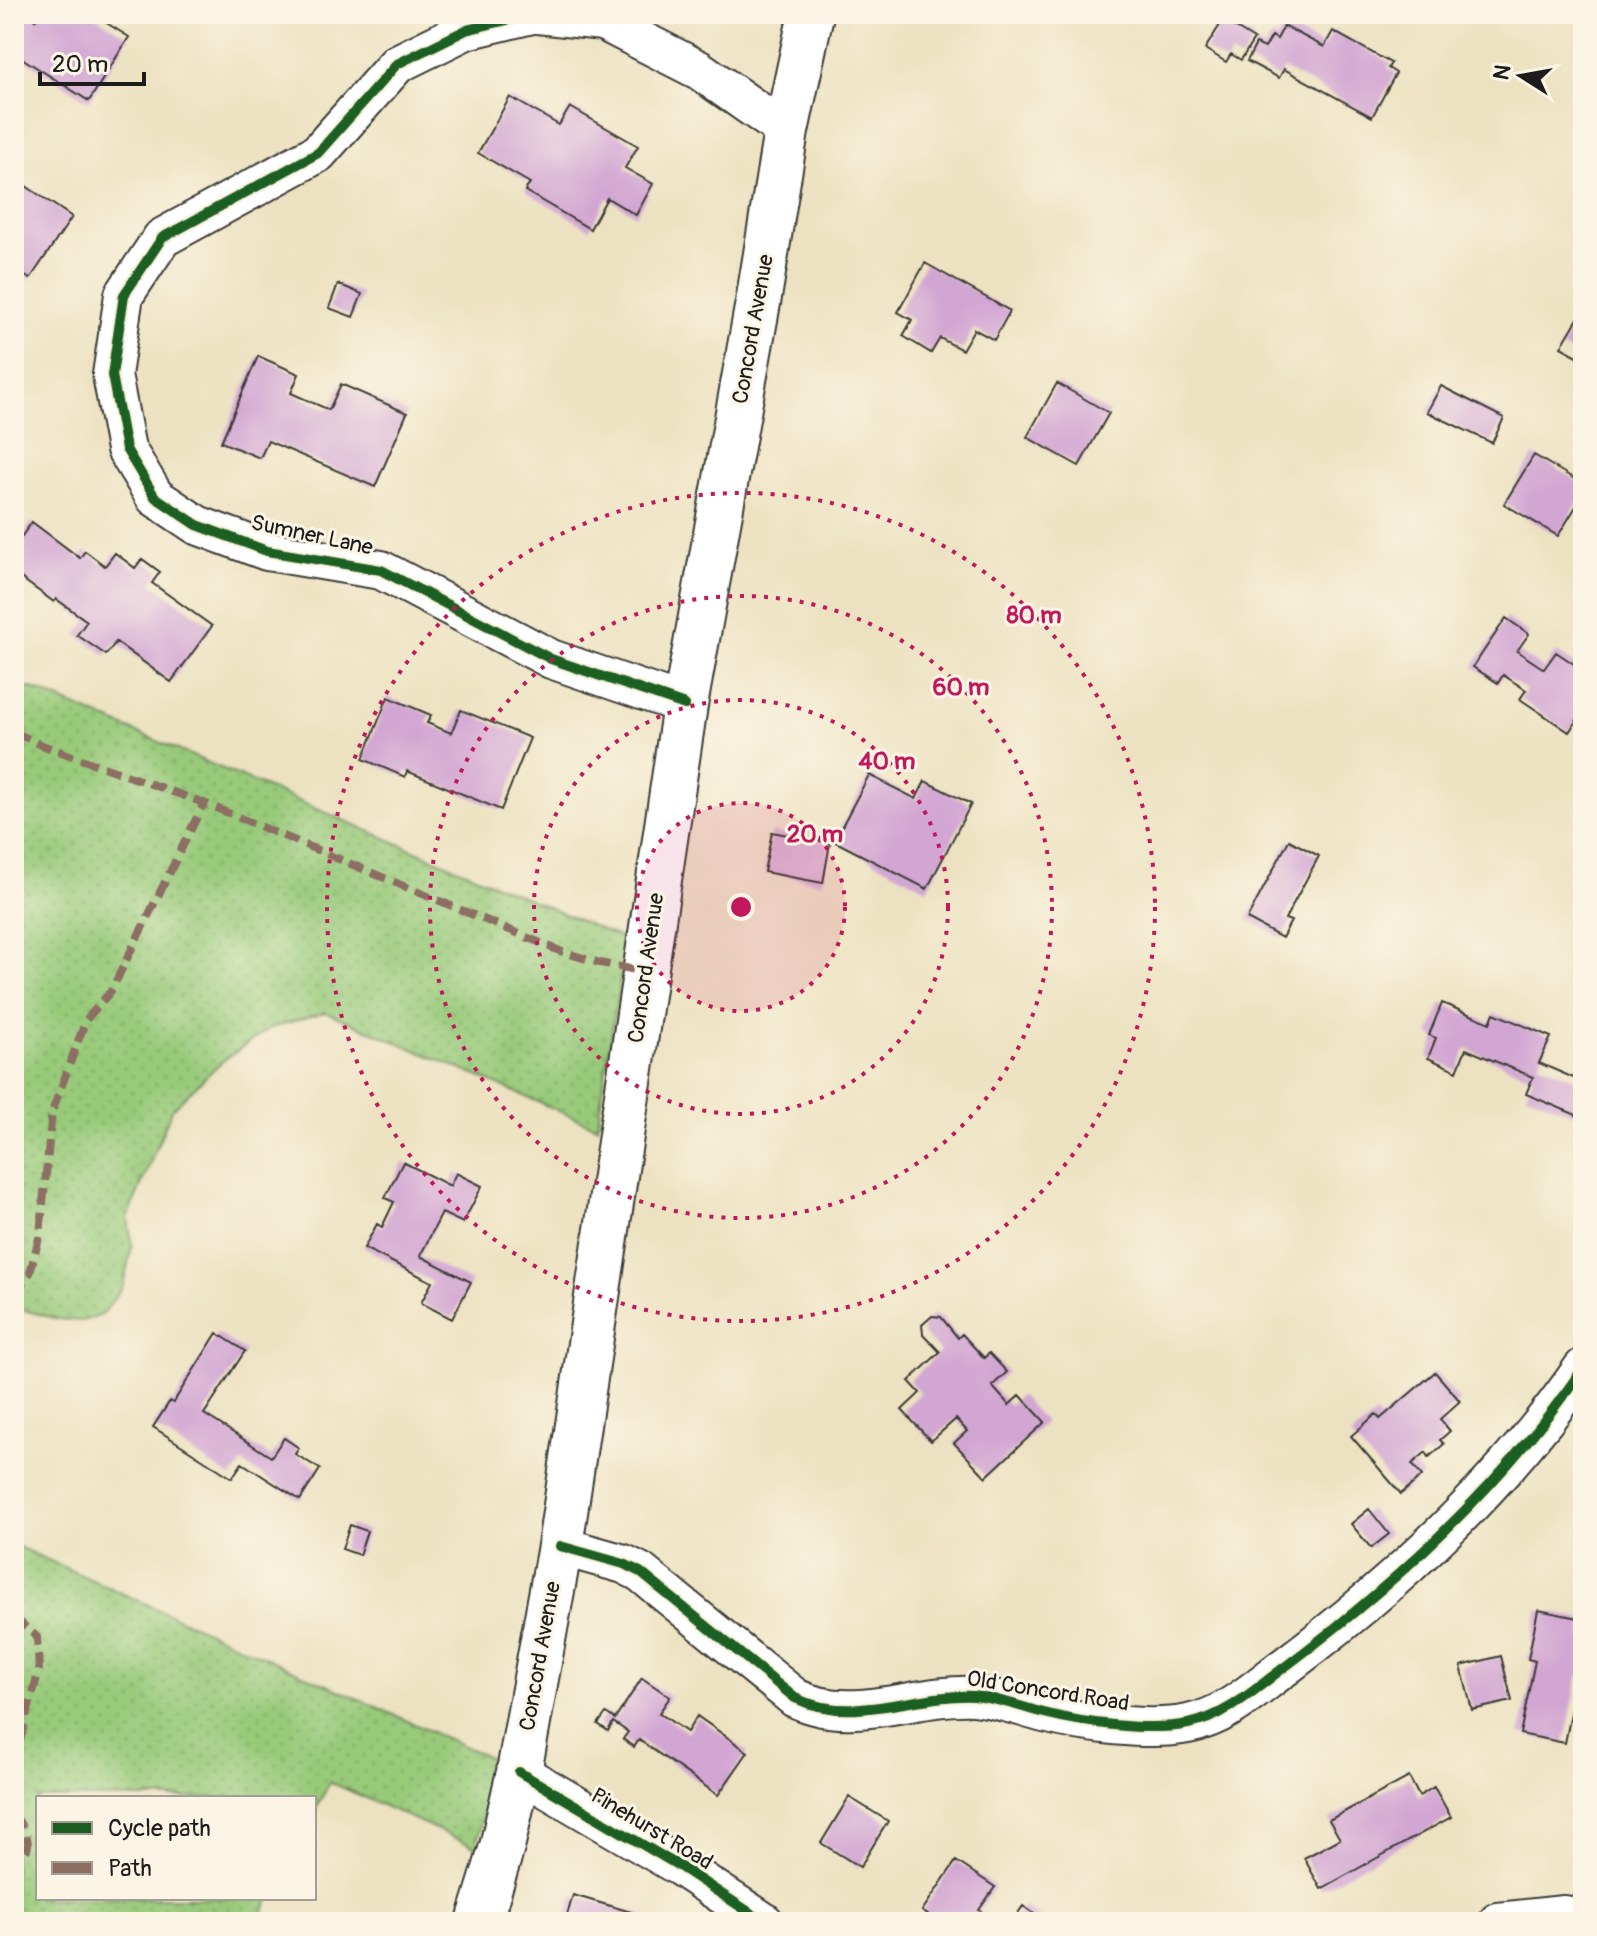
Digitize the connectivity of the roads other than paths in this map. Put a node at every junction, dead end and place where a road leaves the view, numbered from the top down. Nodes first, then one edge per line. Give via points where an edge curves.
1 (535, 14) edge
2 (811, 14) edge
3 (786, 131) junction
4 (685, 705) junction
5 (1583, 1368) edge
6 (560, 1546) junction
7 (519, 1772) junction
8 (1583, 1918) edge
9 (479, 1922) edge
10 (764, 1922) edge
11 (1498, 1922) edge

1 - 3 street, Sumner Lane via 603,21 699,70
1 - 4 street, Sumner Lane via 466,30 397,64 318,153 162,238 124,295 112,375 126,449 155,497 197,525 267,551 381,570 551,659
2 - 3 main road, Concord Avenue
3 - 4 main road, Concord Avenue
4 - 6 main road, Concord Avenue
5 - 6 street, Old Concord Road via 1505,1467 1397,1576 1240,1700 1188,1724 1091,1721 978,1696 870,1709 811,1705 795,1698 640,1572
6 - 7 main road, Concord Avenue
7 - 9 main road, Concord Avenue
7 - 10 street, Pinehurst Road
8 - 11 street

